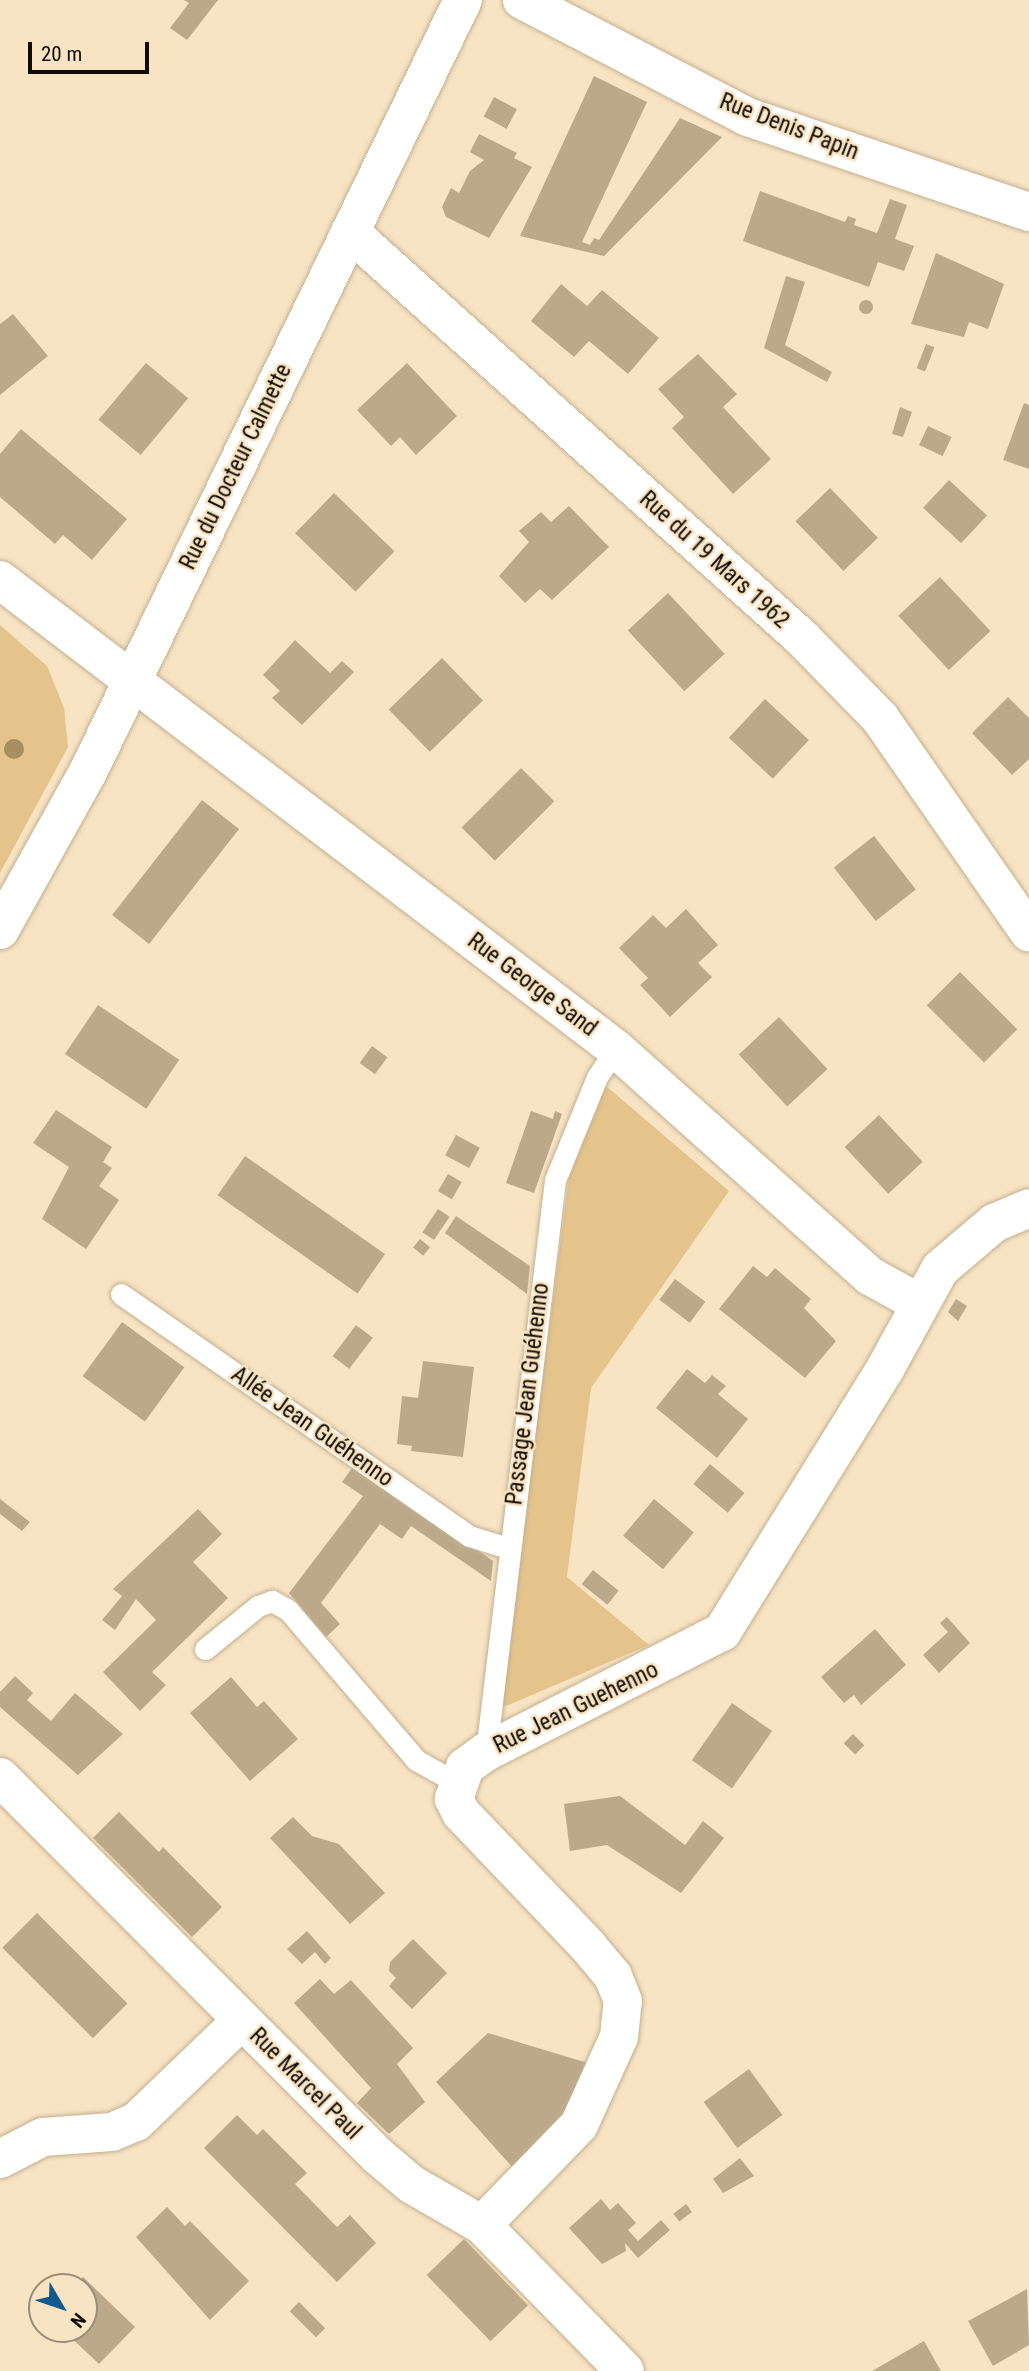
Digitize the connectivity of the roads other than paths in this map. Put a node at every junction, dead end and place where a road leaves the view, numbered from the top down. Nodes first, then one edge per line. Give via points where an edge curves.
1 (463, 0) edge
2 (522, 0) edge
3 (1029, 212) edge
4 (350, 232) junction
5 (0, 580) edge
6 (132, 681) junction
7 (0, 930) edge
8 (1029, 932) edge
9 (616, 1049) junction
10 (1029, 1208) edge
11 (121, 1294) dead end
12 (919, 1303) junction
13 (508, 1548) junction
14 (205, 1649) dead end
15 (486, 1752) junction
16 (0, 1777) edge
17 (457, 1783) junction
18 (242, 2020) junction
19 (0, 2159) edge
20 (482, 2225) junction
21 (625, 2371) edge

1 - 4 street, Rue du Docteur Calmette
2 - 3 street, Rue Denis Papin via 748,117
4 - 6 street, Rue du Docteur Calmette
4 - 8 street, Rue du 19 Mars 1962 via 802,638 870,708
5 - 6 street, Rue George Sand
6 - 7 street, Rue du Docteur Calmette
6 - 9 street, Rue George Sand
9 - 12 street, Rue George Sand via 870,1276
9 - 13 lane, Passage Jean Guéhenno via 597,1077 555,1180
10 - 12 street, Rue Jean Guehenno via 967,1241 940,1269
11 - 13 lane, Allée Jean Guéhenno via 469,1536
12 - 15 street, Rue Jean Guehenno via 885,1369 722,1632
13 - 15 lane, Passage Jean Guéhenno
14 - 17 lane via 258,1606 272,1601 288,1609 416,1760
15 - 17 street, Rue Jean Guehenno via 465,1767
16 - 18 street, Rue Marcel Paul
17 - 20 street via 454,1799 461,1814 588,1946 613,1976 624,2001 619,2037 579,2125
18 - 19 street via 136,2122 112,2132 43,2137
18 - 20 street, Rue Marcel Paul via 377,2156
20 - 21 street, Rue Marcel Paul

